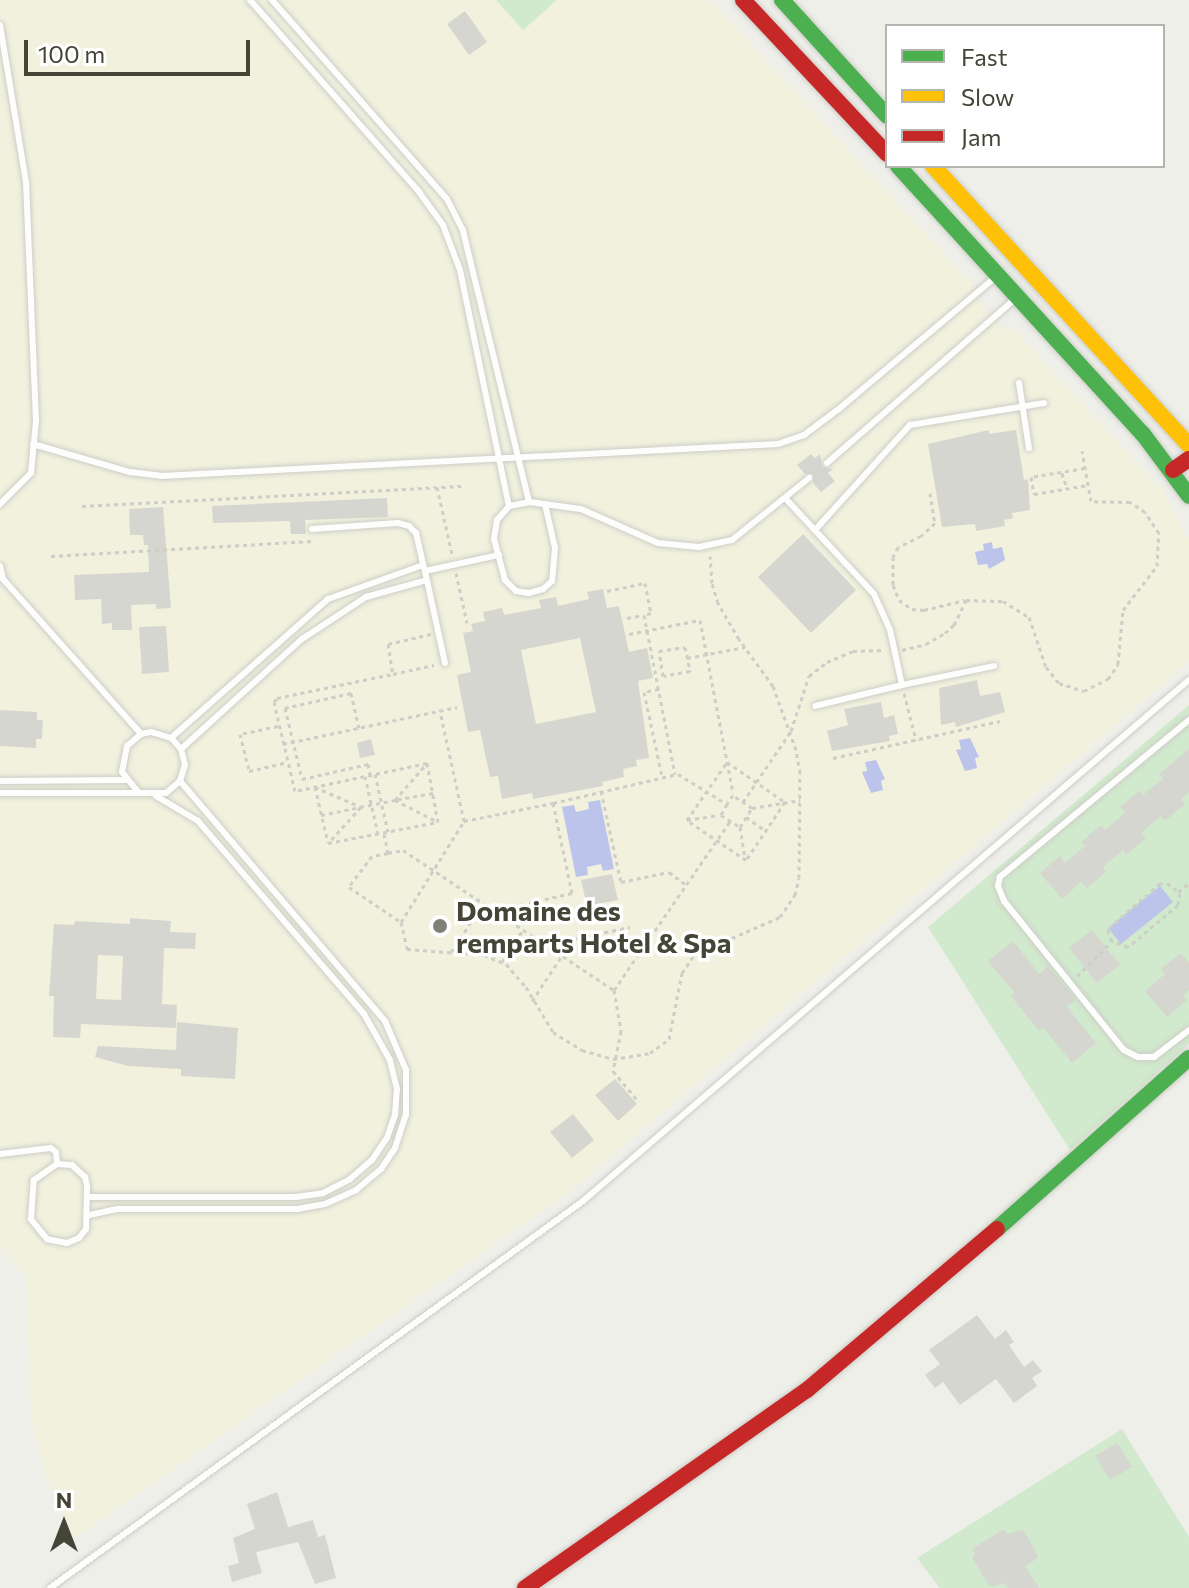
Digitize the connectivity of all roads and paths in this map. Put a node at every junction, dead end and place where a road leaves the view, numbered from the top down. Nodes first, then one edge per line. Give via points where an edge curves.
1 (250, 0) edge
2 (272, 0) edge
3 (743, 0) edge
4 (782, 0) edge
5 (0, 25) edge
6 (363, 104) junction
7 (351, 114) junction
8 (885, 114) edge
9 (885, 152) edge
10 (900, 168) edge
11 (935, 168) edge
12 (997, 276) junction
13 (1017, 297) junction
14 (1019, 383) dead end
15 (1044, 403) dead end
16 (1023, 406) junction
17 (33, 444) junction
18 (1189, 445) edge
19 (1029, 448) dead end
20 (1082, 451) dead end
21 (519, 456) junction
22 (500, 459) junction
23 (1189, 459) edge
24 (827, 463) dead end
25 (1085, 468) junction
26 (1173, 470) junction
27 (1062, 472) junction
28 (809, 478) dead end
29 (1088, 485) junction
30 (461, 486) dead end
31 (1067, 488) junction
32 (930, 493) dead end
33 (1189, 496) edge
34 (786, 499) junction
35 (529, 502) junction
36 (0, 504) edge
37 (545, 504) junction
38 (82, 506) dead end
39 (509, 506) junction
40 (312, 529) joint
41 (815, 530) junction
42 (710, 545) junction
43 (499, 555) junction
44 (51, 556) dead end
45 (0, 566) edge
46 (424, 568) junction
47 (427, 580) junction
48 (607, 591) dead end
49 (966, 600) junction
50 (644, 615) junction
51 (627, 618) dead end
52 (647, 630) junction
53 (438, 632) junction
54 (629, 634) dead end
55 (745, 647) junction
56 (895, 651) junction
57 (706, 654) junction
58 (687, 658) junction
59 (445, 663) joint
60 (661, 664) junction
61 (654, 665) junction
62 (994, 666) dead end
63 (393, 674) junction
64 (1189, 680) edge
65 (902, 685) junction
66 (659, 689) junction
67 (815, 706) dead end
68 (457, 707) dead end
69 (440, 711) junction
70 (1189, 720) edge
71 (1000, 721) dead end
72 (278, 726) junction
73 (359, 728) junction
74 (791, 731) junction
75 (141, 734) junction
76 (171, 738) junction
77 (916, 740) junction
78 (293, 742) junction
79 (283, 744) junction
80 (181, 749) junction
81 (833, 758) dead end
82 (288, 762) junction
83 (727, 762) junction
84 (427, 763) junction
85 (675, 774) junction
86 (370, 775) junction
87 (662, 777) junction
88 (125, 780) junction
89 (0, 781) edge
90 (180, 781) junction
91 (756, 782) junction
92 (315, 787) junction
93 (601, 791) junction
94 (706, 791) junction
95 (138, 792) junction
96 (0, 793) edge
97 (433, 793) junction
98 (733, 795) junction
99 (156, 796) junction
100 (395, 800) junction
101 (800, 800) junction
102 (743, 802) junction
103 (785, 802) junction
104 (382, 803) junction
105 (553, 803) junction
106 (727, 804) junction
107 (371, 805) junction
108 (361, 807) junction
109 (752, 808) junction
110 (321, 815) junction
111 (721, 815) junction
112 (746, 817) junction
113 (687, 820) junction
114 (464, 821) junction
115 (730, 821) junction
116 (438, 822) junction
117 (740, 827) junction
118 (766, 831) junction
119 (386, 832) junction
120 (378, 834) junction
121 (717, 840) junction
122 (328, 843) junction
123 (388, 853) junction
124 (746, 860) junction
125 (433, 871) junction
126 (1189, 883) edge
127 (686, 885) junction
128 (1178, 892) junction
129 (483, 904) junction
130 (494, 911) junction
131 (401, 922) junction
132 (630, 927) dead end
133 (523, 930) junction
134 (1112, 941) junction
135 (451, 952) junction
136 (562, 956) junction
137 (502, 962) junction
138 (351, 980) junction
139 (1071, 981) junction
140 (342, 988) junction
141 (614, 990) junction
142 (532, 1001) junction
143 (1189, 1030) edge
144 (1189, 1058) edge
145 (613, 1059) junction
146 (639, 1102) dead end
147 (0, 1154) edge
148 (57, 1164) junction
149 (88, 1197) junction
150 (217, 1198) junction
151 (217, 1209) junction
152 (89, 1215) junction
153 (50, 1588) edge
154 (525, 1588) edge

1 - 7 lane
2 - 6 lane
3 - 9 street
4 - 8 street
5 - 17 lane via 26,182
6 - 7 lane
6 - 21 lane via 447,199 463,231
7 - 22 lane via 443,225 460,270
10 - 12 street
11 - 18 street
12 - 13 street
12 - 21 lane via 793,441
13 - 24 lane
13 - 26 street
14 - 16 lane
15 - 16 lane
16 - 19 lane
16 - 41 lane via 910,425
17 - 22 lane via 161,476
17 - 36 lane via 31,473
20 - 25 path
21 - 22 lane
21 - 35 lane
22 - 39 lane
23 - 26 street
25 - 27 path
25 - 29 path
26 - 33 street
27 - 31 path
27 - 31 path via 1031,477 1034,494
28 - 34 lane
29 - 31 path
29 - 49 path via 1091,501 1130,502 1145,512 1159,533 1157,566 1123,610 1119,659 1108,679 1090,690 1066,688 1046,667 1033,625 1020,609 1003,601
30 - 38 path
32 - 49 path via 935,523 898,547 893,585 899,600 912,609
34 - 41 lane
34 - 42 lane via 732,540
35 - 37 lane
35 - 39 lane
37 - 42 lane via 581,509 658,543
37 - 43 lane via 555,548 552,581 529,593 516,591 505,580
39 - 43 lane via 497,520 494,539
40 - 44 path via 313,541
40 - 46 lane via 409,526 416,533
41 - 56 lane via 874,594
42 - 55 path via 718,603
43 - 46 lane
45 - 75 lane via 3,579
46 - 47 lane
46 - 76 lane via 328,599
47 - 53 lane
47 - 80 lane via 366,597 302,639
48 - 50 path via 645,583 651,613
49 - 56 path via 945,633
50 - 51 path
50 - 52 path
52 - 54 path
52 - 57 path via 700,620
52 - 61 path
53 - 59 lane
53 - 63 path via 388,644
55 - 57 path
55 - 74 path via 773,686
56 - 65 lane
56 - 74 path via 853,651 827,662 809,676
57 - 58 path
57 - 83 path
58 - 60 path via 685,647 659,651
58 - 60 path via 690,671 663,676
59 - 63 path
60 - 61 path
61 - 66 path
62 - 65 lane
63 - 72 path via 277,698 273,706
64 - 153 lane via 583,1201
65 - 67 lane
65 - 77 path
66 - 85 path
66 - 87 path via 644,692
68 - 69 path
69 - 73 path
69 - 114 path
70 - 139 lane via 1000,877 1004,901
71 - 77 path
72 - 79 path
72 - 82 path via 240,734 249,771
73 - 78 path
73 - 78 path via 351,693 285,708
74 - 91 path
74 - 101 path
75 - 76 lane
75 - 88 lane via 123,754
76 - 80 lane
77 - 81 path
78 - 79 path
78 - 86 path via 302,779 368,764
79 - 82 path
80 - 90 lane via 185,765
82 - 92 path via 295,791
83 - 91 path
83 - 94 path
83 - 98 path
84 - 86 path
84 - 97 path
84 - 100 path
85 - 87 path
85 - 94 path
86 - 92 path
86 - 104 path
86 - 107 path
87 - 93 path
88 - 89 lane
88 - 95 lane
90 - 99 lane
90 - 138 lane
91 - 102 path
91 - 103 path
92 - 108 path
92 - 110 path
93 - 105 path
93 - 127 path via 621,882 669,872
94 - 106 path
94 - 113 path
95 - 96 lane
95 - 99 lane
97 - 100 path
97 - 116 path
98 - 102 path
98 - 106 path
99 - 140 lane via 198,821
100 - 104 path
100 - 116 path
101 - 103 path
101 - 145 path via 799,878 788,908 768,924 695,954 682,973 669,1039 650,1053
102 - 109 path
103 - 109 path
103 - 118 path
104 - 107 path
104 - 119 path
105 - 114 path
105 - 130 path via 572,893
106 - 111 path
107 - 108 path
107 - 120 path
108 - 110 path
108 - 122 path
109 - 112 path
110 - 122 path
111 - 113 path
111 - 115 path
112 - 117 path
112 - 118 path
113 - 121 path
114 - 125 path
115 - 117 path
115 - 121 path
116 - 119 path
117 - 124 path
118 - 124 path
119 - 120 path
119 - 123 path
120 - 122 path
121 - 124 path
121 - 127 path
123 - 125 path via 403,850
123 - 131 path via 372,856 349,887
125 - 129 path
125 - 131 path
126 - 128 path
127 - 141 path
128 - 134 path via 1178,905 1128,947
128 - 134 path via 1161,883 1109,928
129 - 130 path
129 - 135 path
130 - 133 path
131 - 135 path via 407,949
132 - 136 path via 573,939
133 - 136 path
133 - 137 path
134 - 139 path
135 - 137 path
136 - 141 path
136 - 142 path
137 - 142 path via 517,974
138 - 140 lane
138 - 151 lane via 385,1021 402,1054 408,1103 395,1148 365,1184 325,1204
139 - 143 lane via 1132,1055 1154,1057
140 - 150 lane via 379,1035 394,1075 395,1115 381,1149 350,1179 323,1193
141 - 145 path via 621,1031
142 - 145 path via 563,1040
144 - 154 street via 807,1390
145 - 146 path via 613,1071
147 - 148 lane via 51,1148
148 - 149 lane via 79,1170
148 - 152 lane via 34,1180 33,1224 47,1239 67,1243 83,1234
149 - 150 lane
149 - 152 lane
150 - 151 lane
151 - 152 lane via 118,1209

